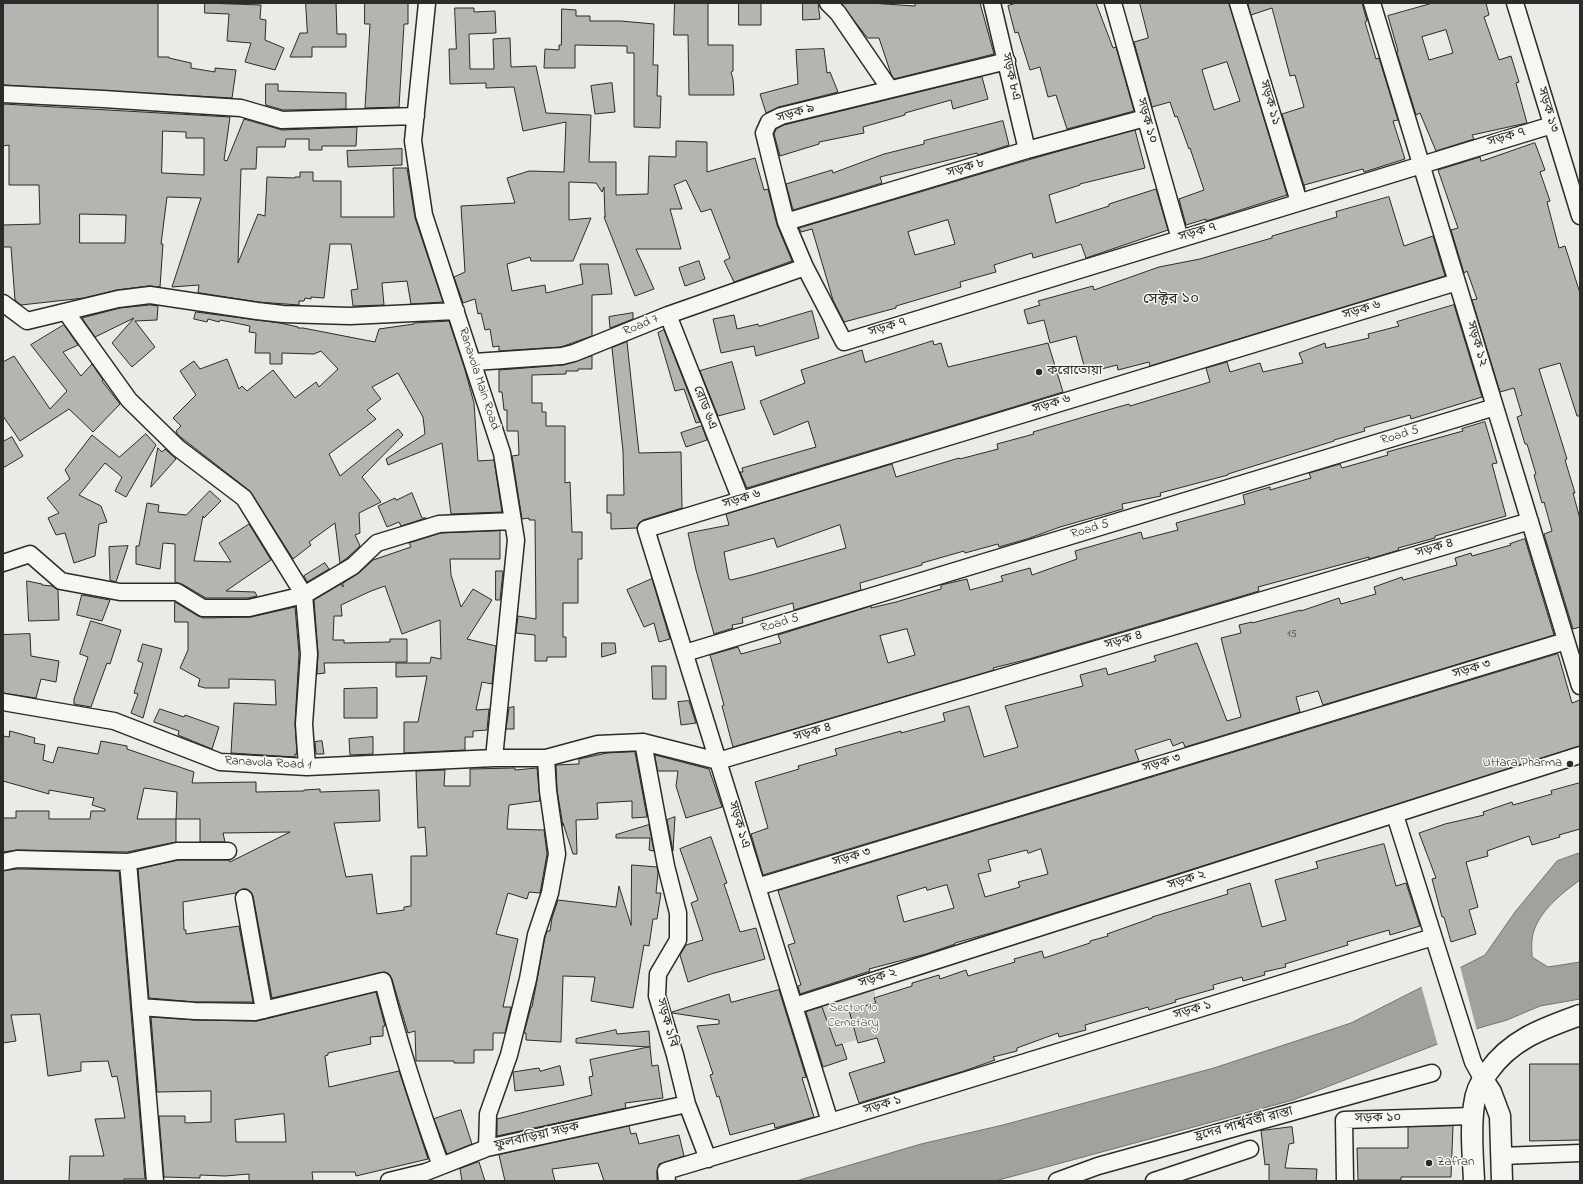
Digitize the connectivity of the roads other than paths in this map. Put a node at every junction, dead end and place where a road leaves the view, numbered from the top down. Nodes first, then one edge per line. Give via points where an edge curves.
1 (428, 3) edge
2 (828, 3) edge
3 (992, 3) edge
4 (1113, 3) edge
5 (1238, 3) edge
6 (1372, 3) edge
7 (1515, 3) edge
8 (1007, 61) junction
9 (890, 89) junction
10 (3, 94) edge
11 (416, 116) junction
12 (1146, 118) junction
13 (1552, 125) junction
14 (1027, 150) junction
15 (1421, 164) junction
16 (1299, 202) junction
17 (1580, 216) edge
18 (786, 222) junction
19 (1180, 238) junction
20 (805, 266) junction
21 (1457, 282) junction
22 (3, 303) edge
23 (456, 311) junction
24 (66, 312) junction
25 (668, 315) junction
26 (844, 342) joint
27 (474, 362) junction
28 (1495, 407) junction
29 (741, 500) junction
30 (513, 521) junction
31 (1530, 521) junction
32 (646, 529) joint
33 (3, 563) edge
34 (304, 595) junction
35 (1566, 641) junction
36 (685, 653) junction
37 (1580, 686) edge
38 (3, 702) edge
39 (643, 742) junction
40 (1580, 756) edge
41 (494, 758) junction
42 (546, 758) junction
43 (718, 761) junction
44 (307, 767) junction
45 (1395, 815) junction
46 (228, 851) dead end
47 (3, 862) edge
48 (128, 862) junction
49 (757, 887) junction
50 (244, 898) dead end
51 (1433, 937) junction
52 (794, 1006) junction
53 (140, 1007) junction
54 (264, 1010) junction
55 (1580, 1015) edge
56 (1432, 1073) dead end
57 (1482, 1080) junction
58 (687, 1104) junction
59 (1472, 1116) junction
60 (830, 1122) junction
61 (487, 1148) junction
62 (1250, 1149) dead end
63 (1580, 1153) edge
64 (1501, 1156) junction
65 (708, 1159) junction
66 (441, 1166) junction
67 (155, 1181) edge
68 (389, 1181) edge
69 (667, 1181) edge
70 (1057, 1181) edge
71 (1154, 1181) edge
72 (1345, 1181) edge
73 (1474, 1181) edge
74 (1502, 1181) edge

1 - 11 street, Ranavola Main Road
2 - 9 street
3 - 8 street, সড়ক ৮এ
4 - 12 street, সড়ক ১০
5 - 16 street, সড়ক ১১
6 - 15 street, সড়ক ১২
7 - 13 street, সড়ক ১৩
8 - 9 street, সড়ক ৯
8 - 14 street, সড়ক ৮এ
9 - 18 street, সড়ক ৯ via 781,116 769,122 764,133
10 - 11 street via 241,108 282,120
11 - 23 street, Ranavola Main Road via 413,141 424,215
12 - 14 street, সড়ক ৮
12 - 19 street, সড়ক ১০
13 - 15 street, সড়ক ৭
13 - 17 street, সড়ক ১৩
14 - 18 street, সড়ক ৮
15 - 16 street, সড়ক ৭
15 - 21 street, সড়ক ১২
16 - 19 street, সড়ক ৭
18 - 20 street, সড়ক ৯
19 - 26 street, সড়ক ৭
20 - 25 street, Road 7
20 - 26 street, সড়ক ৯
21 - 28 street, সড়ক ১২
21 - 29 street, সড়ক ৬
22 - 24 street via 27,321
23 - 24 street via 350,316 283,314 150,295 118,299
23 - 27 street, Ranavola Main Road
24 - 34 street via 128,400 178,448 244,498
25 - 27 street, Road 7 via 562,356
25 - 29 street, রোড ৬এ
27 - 30 street, Ranavola Main Road via 502,453
28 - 31 street, সড়ক ১২
28 - 36 street, Road 5
29 - 32 street, সড়ক ৬
30 - 34 street via 439,524 377,543 353,566
30 - 41 street, Ranavola Main Road via 516,540
31 - 35 street, সড়ক ১২
31 - 43 street, সড়ক ৪
32 - 36 street, সড়ক ১এ
33 - 34 street via 30,554 61,581 120,592 177,592 203,608 250,608
34 - 44 street via 309,654 304,724
35 - 37 street, সড়ক ১২
35 - 49 street, সড়ক ৩
36 - 43 street, সড়ক ১এ
38 - 44 street, Ranavola Road 1 via 114,721 220,762
39 - 42 street, Ranavola Road 1 via 598,744
39 - 43 street, Ranavola Road 1
39 - 58 street, সড়ক ১বি via 666,866 678,913 678,940 658,974 657,996
40 - 45 street, সড়ক ২
41 - 42 street, Ranavola Road 1
41 - 44 street, Ranavola Road 1
42 - 61 street via 557,854 550,893 536,935 509,1055 488,1114
43 - 49 street, সড়ক ১এ
45 - 51 street
45 - 52 street, সড়ক ২
46 - 48 street via 177,851
47 - 48 street via 17,859
48 - 53 street
49 - 52 street, সড়ক ১এ
50 - 54 street
51 - 57 street via 1473,1062
51 - 60 street, সড়ক ১
52 - 60 street, সড়ক ১এ
53 - 54 street via 195,1012
53 - 67 street
54 - 66 street via 383,981 397,1035
55 - 57 street via 1544,1028 1518,1042 1498,1059
56 - 70 street, হ্রদের পার্শ্ববর্তী রাস্তা via 1098,1166
57 - 59 street via 1475,1097
57 - 64 street via 1491,1092 1500,1116
58 - 61 street, ফুলবাড়িয়া সড়ক
58 - 65 street, সড়ক ১বি
59 - 72 street, সড়ক ১০ via 1344,1120
59 - 73 street
60 - 65 street, সড়ক ১
61 - 66 street, ফুলবাড়িয়া সড়ক
62 - 71 street
63 - 64 street
64 - 74 street
65 - 69 street, সড়ক ১ via 666,1171
66 - 68 street, ফুলবাড়িয়া সড়ক

